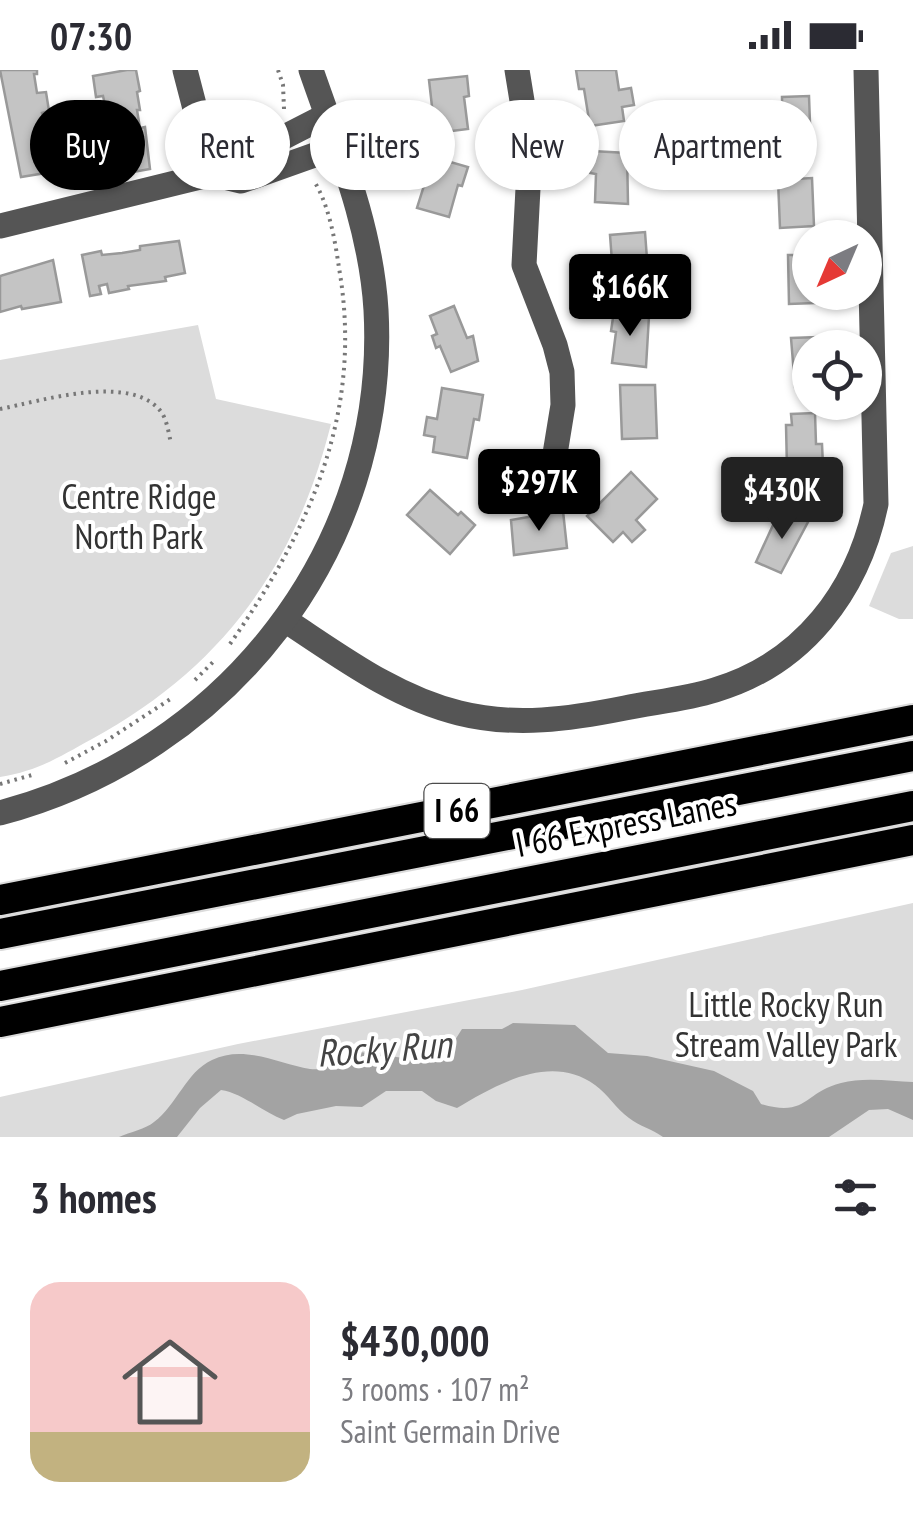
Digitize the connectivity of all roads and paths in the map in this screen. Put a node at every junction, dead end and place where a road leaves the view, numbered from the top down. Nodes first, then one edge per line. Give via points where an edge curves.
1 (185, 70) edge
2 (278, 70) edge
3 (311, 70) edge
4 (517, 70) edge
5 (866, 70) edge
6 (193, 100) edge
7 (285, 100) edge
8 (321, 100) edge
9 (165, 186) edge
10 (318, 190) edge
11 (352, 190) edge
12 (0, 226) edge
13 (0, 409) edge
14 (172, 444) dead end
15 (554, 460) dead end
16 (284, 620) junction
17 (226, 650) dead end
18 (216, 659) dead end
19 (186, 688) dead end
20 (178, 694) dead end
21 (913, 720) edge
22 (913, 756) edge
23 (63, 764) dead end
24 (38, 773) dead end
25 (0, 784) edge
26 (913, 806) edge
27 (0, 813) edge
28 (913, 840) edge
29 (0, 900) edge
30 (0, 934) edge
31 (0, 986) edge
32 (0, 1022) edge

1 - 6 street
2 - 7 path
3 - 8 street
4 - 15 street via 530,150 524,265 562,372
5 - 16 street via 876,504 851,580 804,640 762,671 713,691 576,718 518,721 461,714 410,697
9 - 12 street
10 - 17 path via 342,282 344,357 334,440 297,536
11 - 16 street via 376,310 372,392 340,519
13 - 14 path via 121,392 148,400 163,415
16 - 27 street via 242,672 172,735 71,791
18 - 19 path
20 - 23 path
21 - 29 highway, I 66
22 - 30 highway, I 66 Express Lanes
24 - 25 path
26 - 31 highway, I 66 Express Lanes
28 - 32 highway

